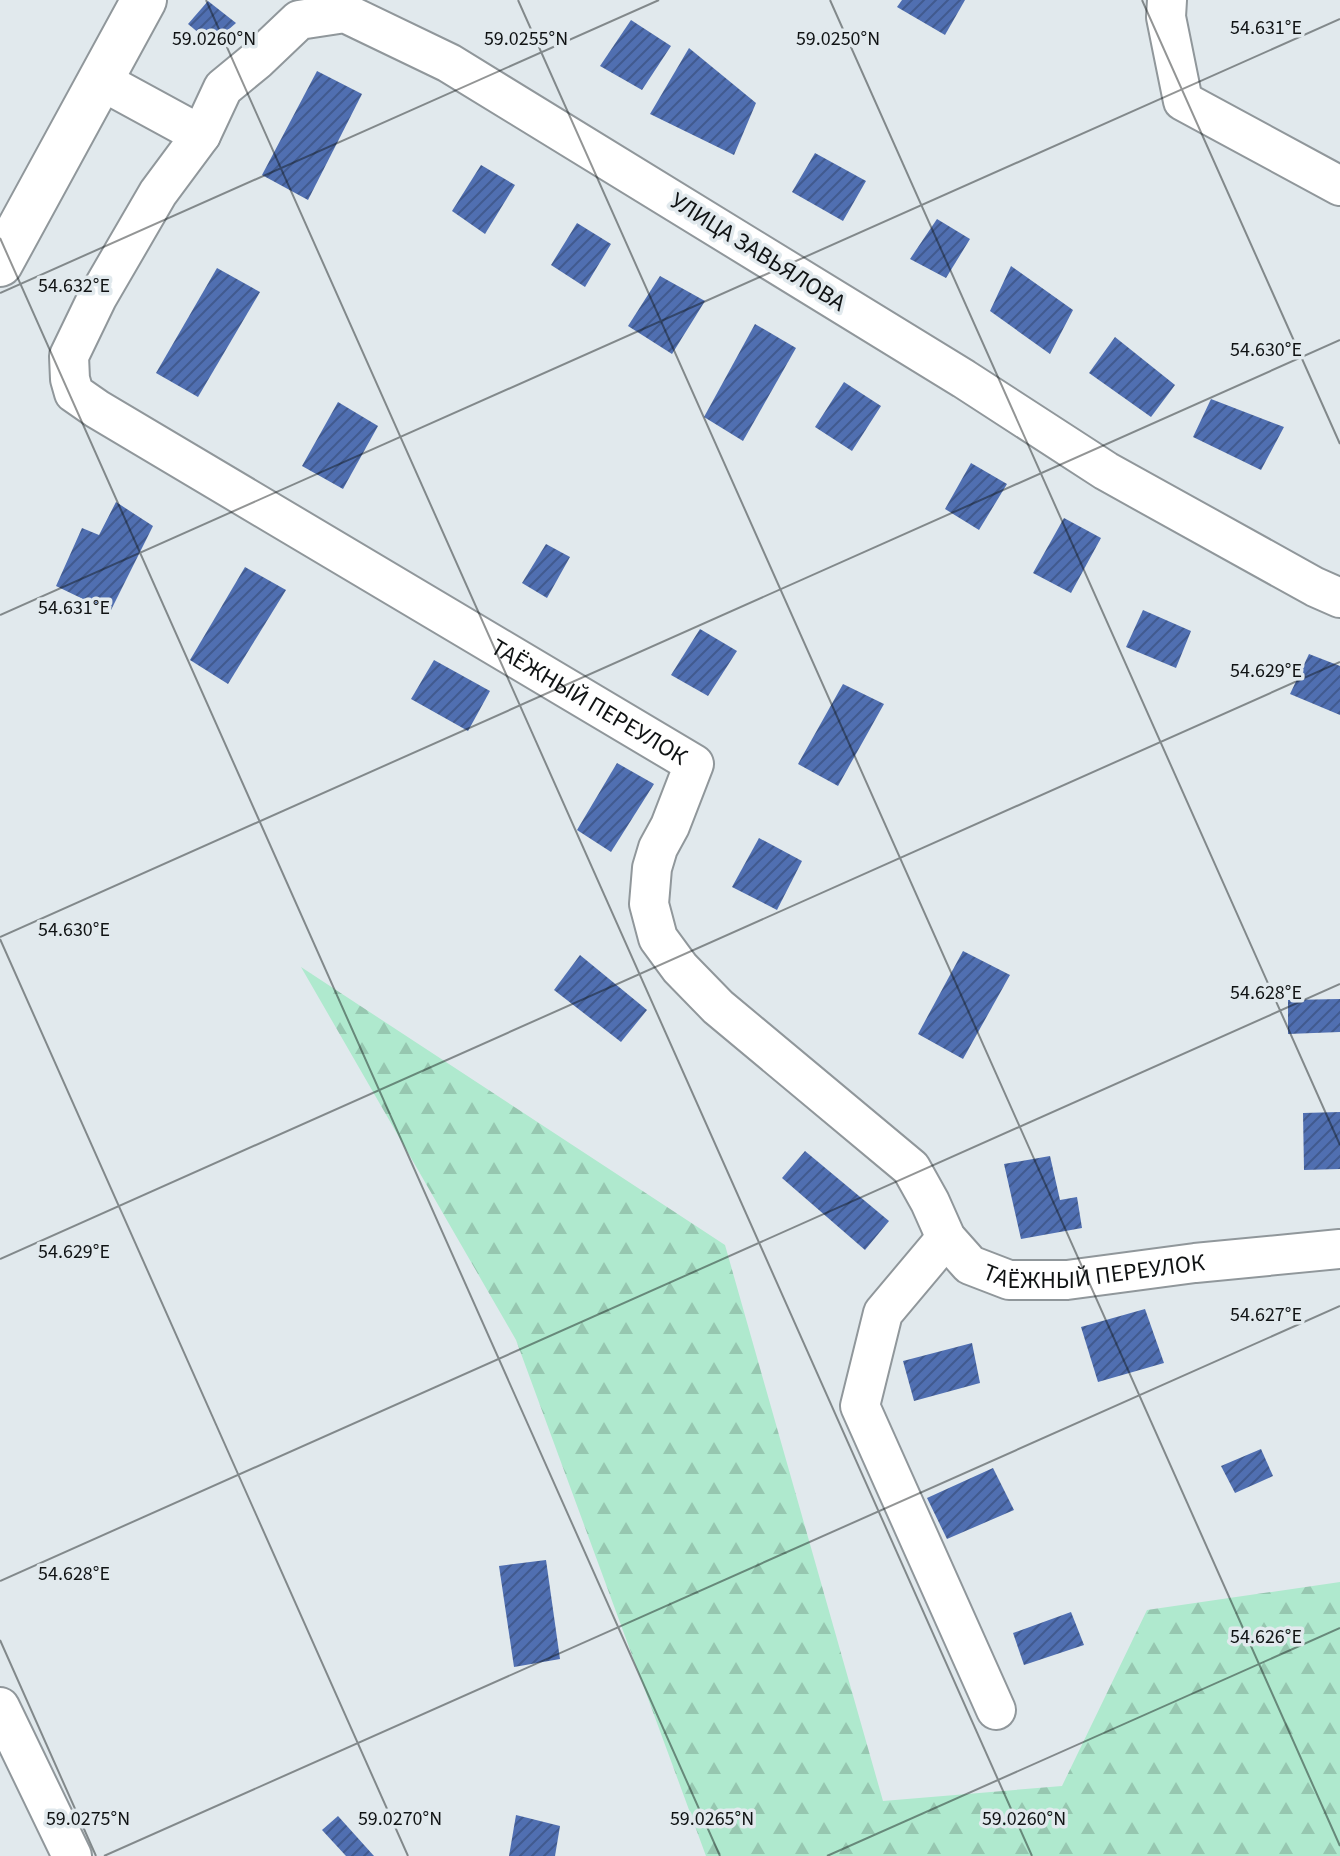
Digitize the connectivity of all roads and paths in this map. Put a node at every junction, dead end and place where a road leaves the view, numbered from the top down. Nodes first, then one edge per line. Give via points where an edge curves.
1 (144, 0) edge
2 (1167, 0) edge
3 (100, 80) junction
4 (201, 135) junction
5 (1340, 186) edge
6 (0, 264) edge
7 (1340, 598) edge
8 (946, 1238) junction
9 (1340, 1249) edge
10 (0, 1707) edge
11 (996, 1710) dead end
12 (72, 1856) edge

1 - 3 street
2 - 5 street via 1183,101
3 - 4 street
3 - 6 street
4 - 7 street, УЛИЦА ЗАВЬЯЛОВА via 223,88 299,20 345,13 449,63 1106,471
4 - 8 street, ТАЁЖНЫЙ ПЕРЕУЛОК via 158,193 97,298 69,356 74,393 694,764 652,868 649,904 658,938 718,1007 911,1168
8 - 9 street, ТАЁЖНЫЙ ПЕРЕУЛОК via 970,1265 1009,1280 1067,1280
8 - 11 street via 883,1313 860,1406
10 - 12 street

